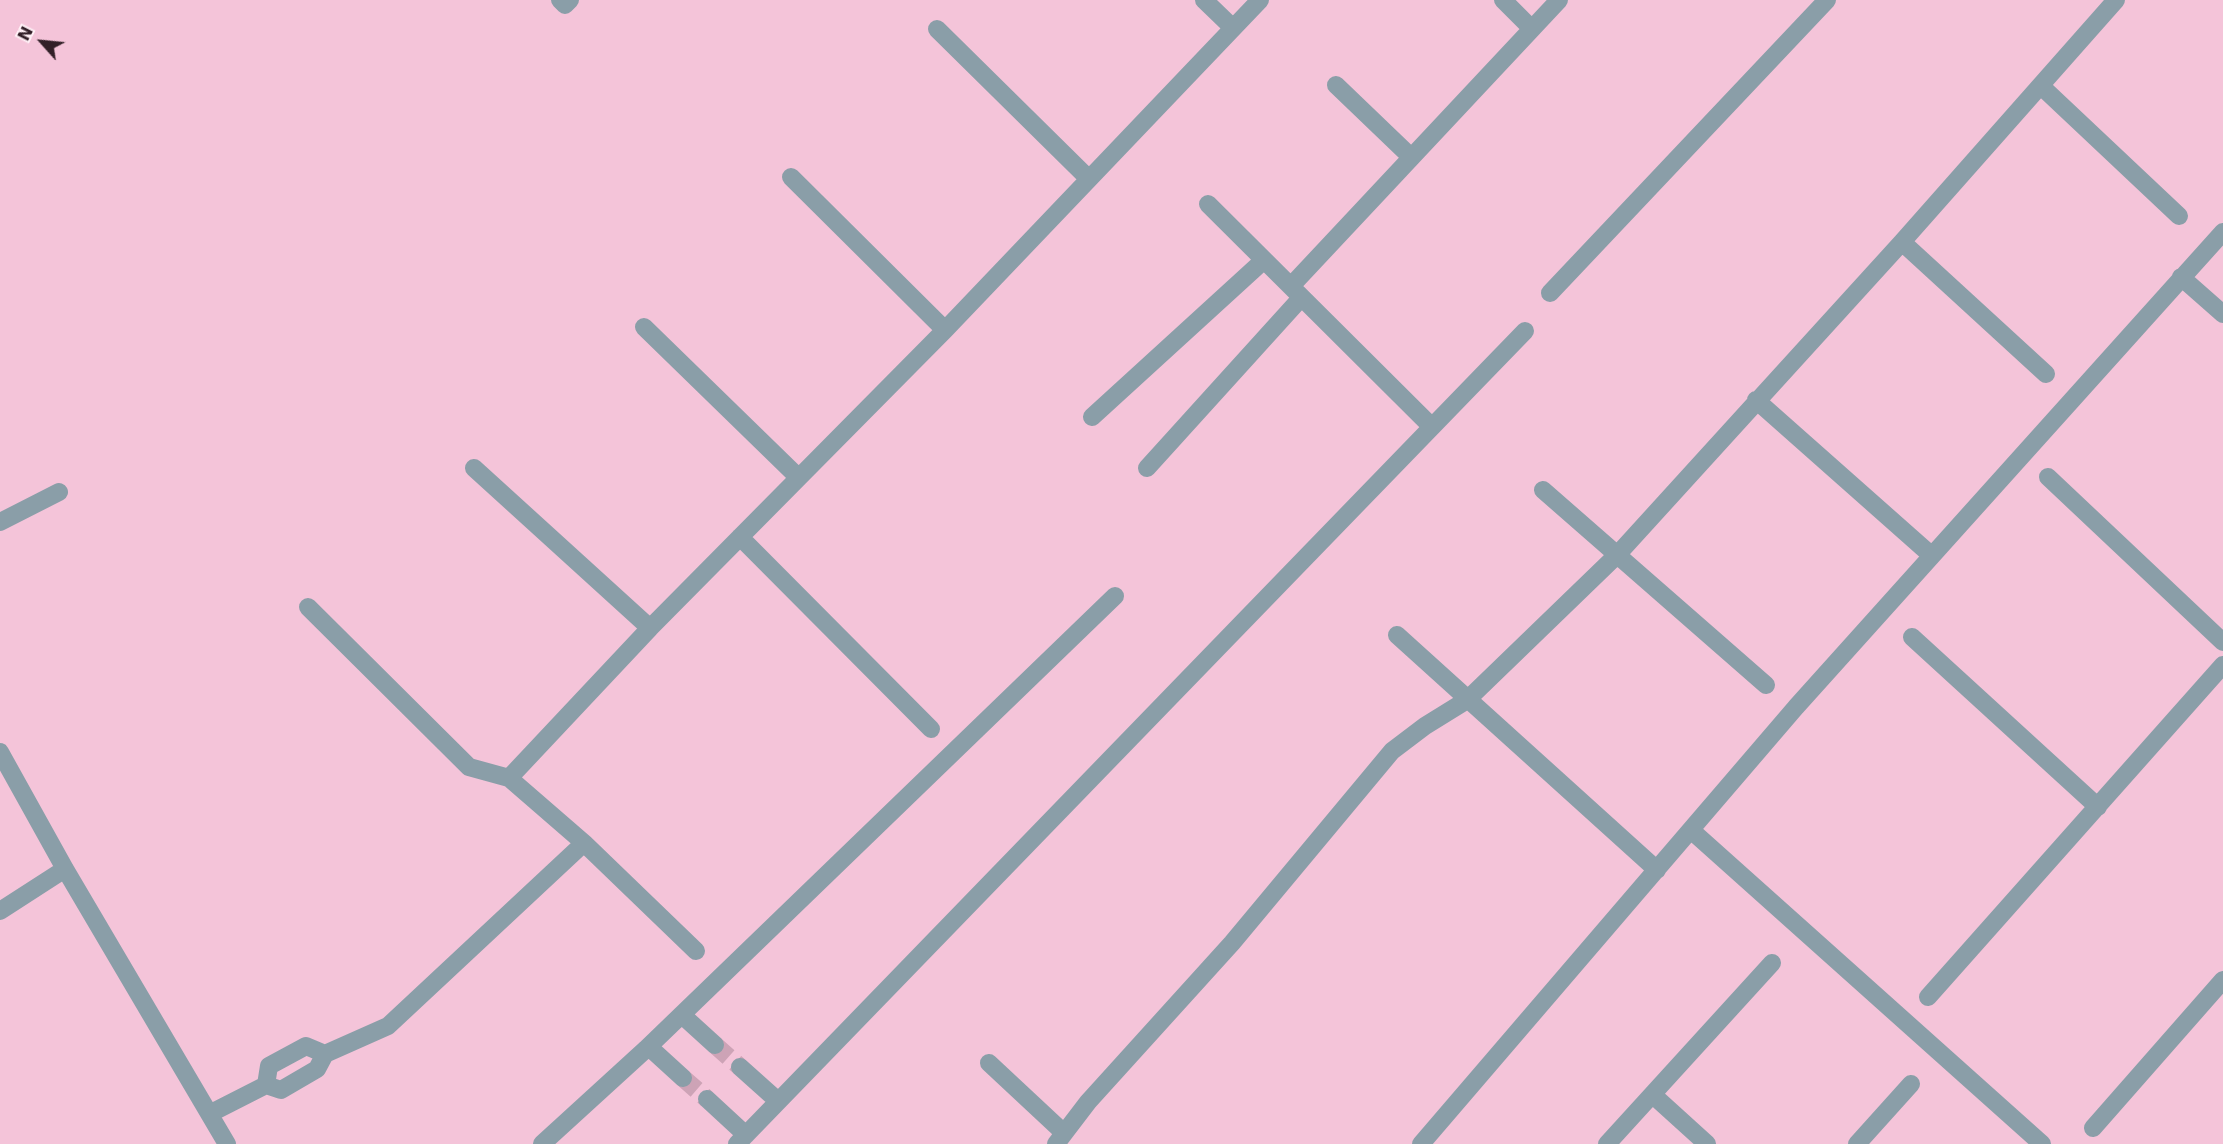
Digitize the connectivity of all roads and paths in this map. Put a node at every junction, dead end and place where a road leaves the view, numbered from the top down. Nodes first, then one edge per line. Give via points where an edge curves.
1 (560, 0) edge
2 (570, 0) edge
3 (1204, 0) edge
4 (1260, 0) edge
5 (1503, 0) edge
6 (1559, 0) edge
7 (1827, 0) edge
8 (2116, 0) edge
9 (1233, 28) junction
10 (937, 29) dead end
11 (1532, 29) junction
12 (1336, 85) dead end
13 (2041, 86) junction
14 (1411, 158) junction
15 (791, 177) dead end
16 (1088, 178) junction
17 (1208, 204) dead end
18 (2179, 216) dead end
19 (2223, 232) edge
20 (1902, 242) junction
21 (1264, 260) junction
22 (2181, 277) junction
23 (1296, 292) junction
24 (1550, 293) dead end
25 (2223, 314) edge
26 (644, 327) dead end
27 (945, 330) junction
28 (1525, 331) dead end
29 (2046, 374) dead end
30 (1756, 400) junction
31 (1092, 417) dead end
32 (1432, 427) junction
33 (474, 468) dead end
34 (1147, 468) dead end
35 (798, 477) junction
36 (2048, 477) dead end
37 (1543, 490) dead end
38 (59, 492) dead end
39 (0, 522) edge
40 (740, 537) junction
41 (1618, 554) junction
42 (1931, 555) junction
43 (1115, 596) dead end
44 (308, 607) dead end
45 (650, 628) junction
46 (1397, 635) dead end
47 (1912, 637) dead end
48 (2223, 642) edge
49 (2223, 665) edge
50 (1766, 685) dead end
51 (1467, 700) junction
52 (931, 729) dead end
53 (0, 752) edge
54 (509, 778) junction
55 (2098, 807) junction
56 (1692, 831) junction
57 (584, 843) junction
58 (65, 869) junction
59 (1657, 870) junction
60 (0, 911) edge
61 (696, 951) dead end
62 (1772, 963) dead end
63 (2223, 980) edge
64 (1928, 997) dead end
65 (682, 1015) junction
66 (715, 1045) tunnel mouth
67 (649, 1047) junction
68 (326, 1054) junction
69 (989, 1063) dead end
70 (741, 1067) tunnel mouth
71 (683, 1078) tunnel mouth
72 (1911, 1084) dead end
73 (266, 1085) junction
74 (1653, 1095) junction
75 (707, 1099) tunnel mouth
76 (778, 1101) junction
77 (211, 1113) junction
78 (2093, 1128) dead end
79 (1060, 1138) edge
80 (742, 1140) edge
81 (227, 1144) edge
82 (542, 1144) edge
83 (1421, 1144) edge
84 (1607, 1144) edge
85 (1707, 1144) edge
86 (1857, 1144) edge
87 (2042, 1144) edge

1 - 2 street via 565,5
3 - 9 street
4 - 9 street
5 - 11 street
6 - 11 street
7 - 24 street
8 - 13 street
9 - 16 street
10 - 16 street
11 - 14 street
12 - 14 street
13 - 18 street
13 - 20 street
14 - 23 street
15 - 27 street
16 - 27 street
17 - 21 street
19 - 22 street
20 - 29 street
20 - 30 street
21 - 23 street
21 - 31 street
22 - 25 street
22 - 42 street
23 - 32 street
23 - 34 street
26 - 35 street
27 - 35 street
28 - 32 street
30 - 41 street
30 - 42 street
32 - 76 street
33 - 45 street
35 - 40 street
36 - 48 street
37 - 41 street
38 - 39 street
40 - 45 street
40 - 52 street
41 - 50 street
41 - 51 street
42 - 56 street
43 - 65 street
44 - 54 street via 469,767
45 - 54 street
46 - 51 street
47 - 55 street
49 - 55 street
51 - 59 street
51 - 79 street via 1392,751 1232,943
53 - 58 street
54 - 57 street
55 - 64 street
56 - 59 street
56 - 87 street
57 - 61 street
57 - 68 street via 388,1026
58 - 60 street
58 - 77 street
59 - 83 street
62 - 74 street
63 - 78 street
65 - 66 street
65 - 67 street
67 - 71 street
67 - 82 street
68 - 73 street via 317,1069 281,1090
68 - 73 street via 306,1046 269,1066
69 - 79 street
70 - 76 street
72 - 86 street
73 - 77 street
74 - 84 street
74 - 85 street
75 - 80 street
76 - 80 street
77 - 81 street

